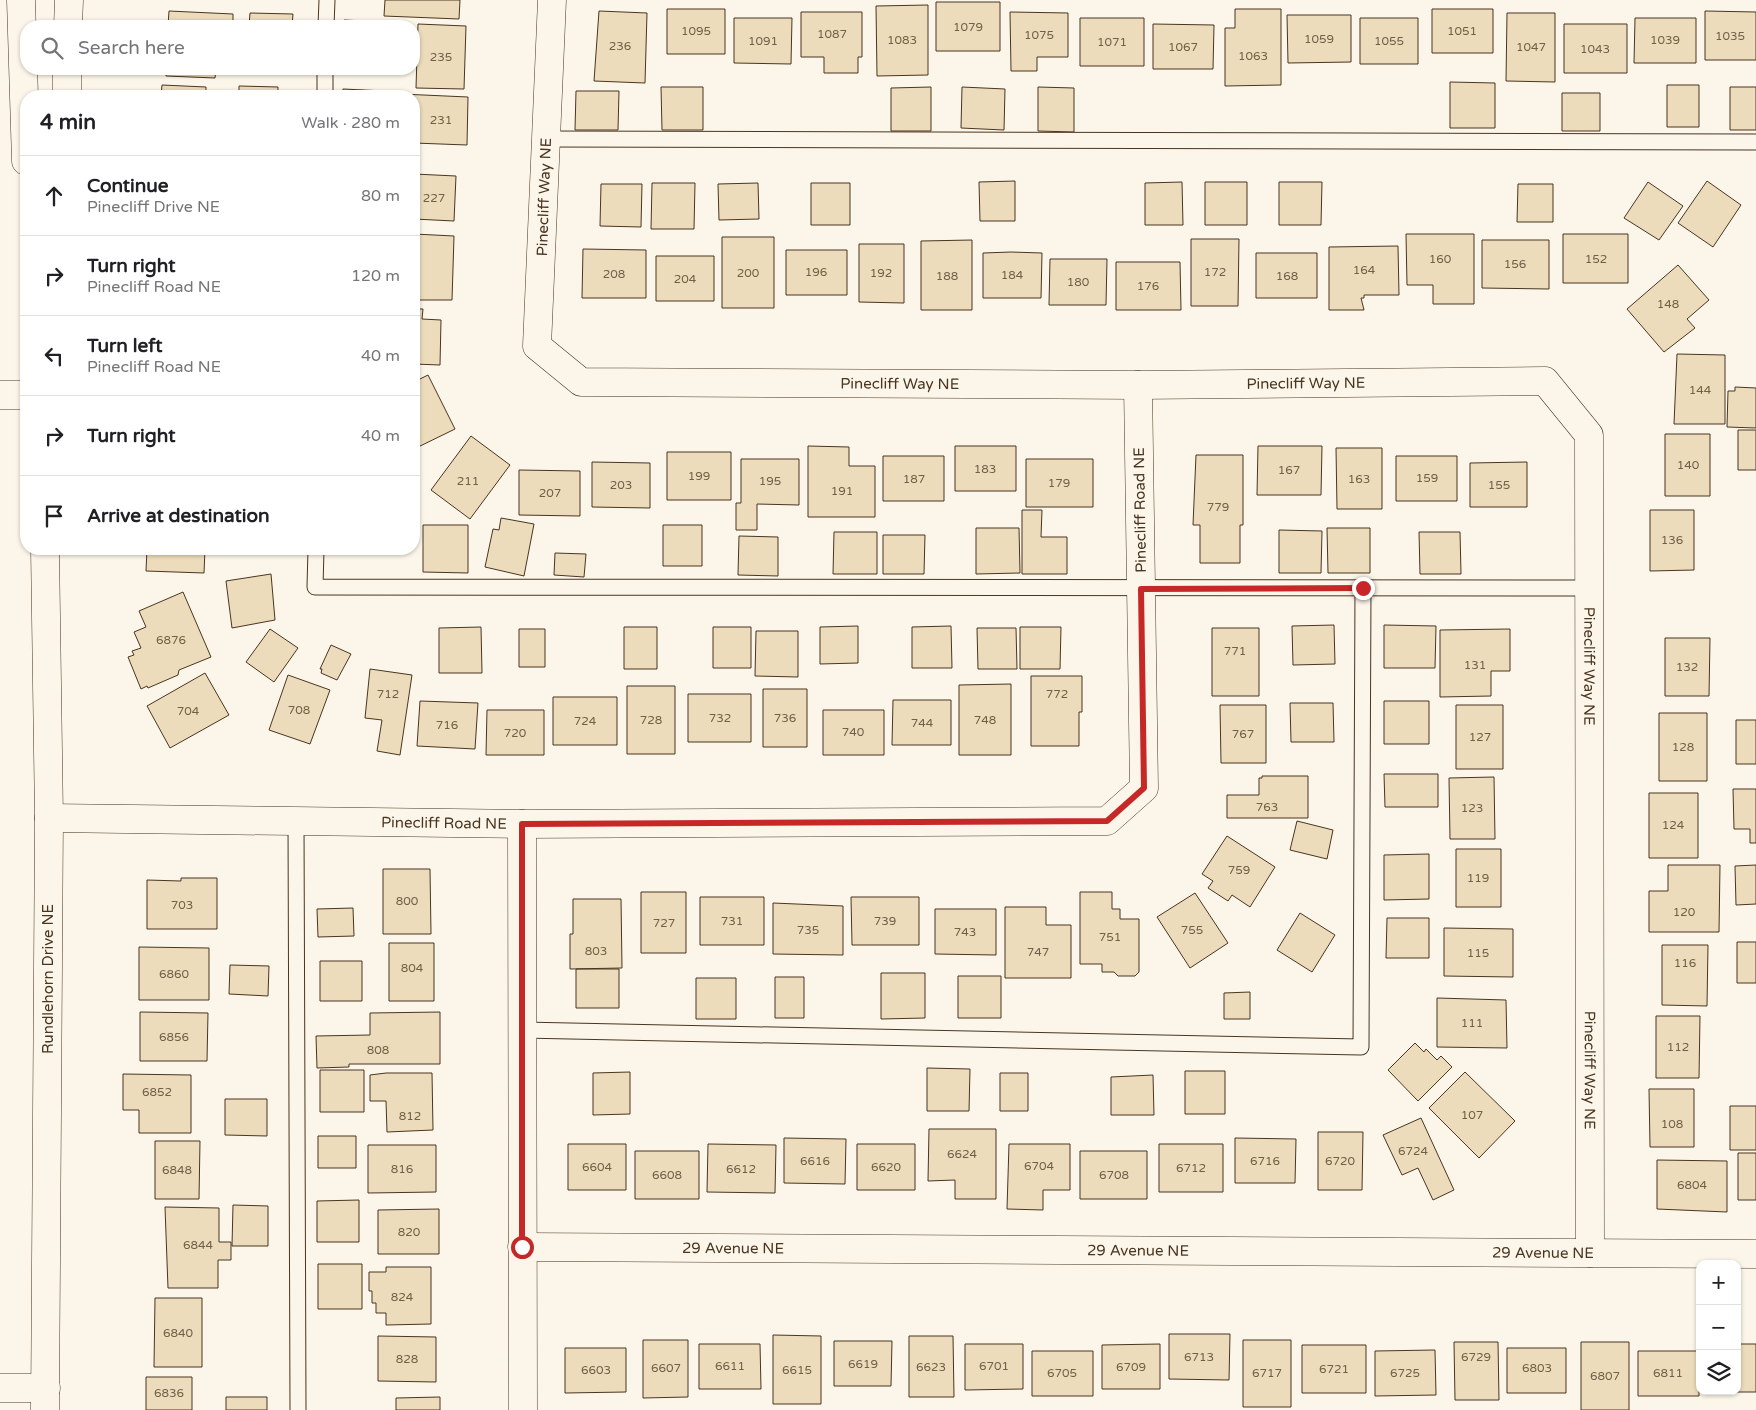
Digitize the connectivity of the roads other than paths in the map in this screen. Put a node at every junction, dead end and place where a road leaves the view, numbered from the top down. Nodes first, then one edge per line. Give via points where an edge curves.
1 (21, 0) edge
2 (69, 0) edge
3 (327, 0) edge
4 (552, 0) edge
5 (22, 20) edge
6 (68, 20) edge
7 (326, 20) edge
8 (23, 75) edge
9 (67, 75) edge
10 (325, 75) edge
11 (24, 90) edge
12 (67, 90) edge
13 (325, 90) edge
14 (546, 139) junction
15 (1756, 142) edge
16 (1138, 385) junction
17 (0, 395) edge
18 (20, 395) edge
19 (45, 555) edge
20 (316, 555) edge
21 (1363, 588) junction
22 (1589, 588) junction
23 (1141, 589) junction
24 (49, 818) junction
25 (296, 821) junction
26 (522, 824) junction
27 (522, 1030) junction
28 (522, 1247) junction
29 (1590, 1253) junction
30 (1756, 1254) edge
31 (0, 1388) edge
32 (46, 1399) edge
33 (298, 1410) edge
34 (523, 1410) edge

1 - 5 street
2 - 6 street
3 - 7 lane
4 - 14 street, Pinecliff Way NE
8 - 11 street
9 - 12 street
10 - 13 lane
14 - 15 lane
14 - 16 street, Pinecliff Way NE via 537,346 581,382
16 - 22 street, Pinecliff Way NE via 1545,381 1589,435
16 - 23 street, Pinecliff Road NE
17 - 18 street
19 - 24 street, Rundlehorn Drive NE
20 - 23 lane via 315,587
21 - 22 lane
21 - 23 lane
21 - 27 lane via 1361,1047
22 - 29 street, Pinecliff Way NE
23 - 26 street, Pinecliff Road NE via 1144,788 1107,821
24 - 25 street, Pinecliff Road NE
24 - 32 street, Rundlehorn Drive NE
25 - 26 street, Pinecliff Road NE
25 - 33 lane
26 - 27 street
27 - 28 street
28 - 29 street, 29 Avenue NE
28 - 34 street
29 - 30 street, 29 Avenue NE
31 - 32 street

